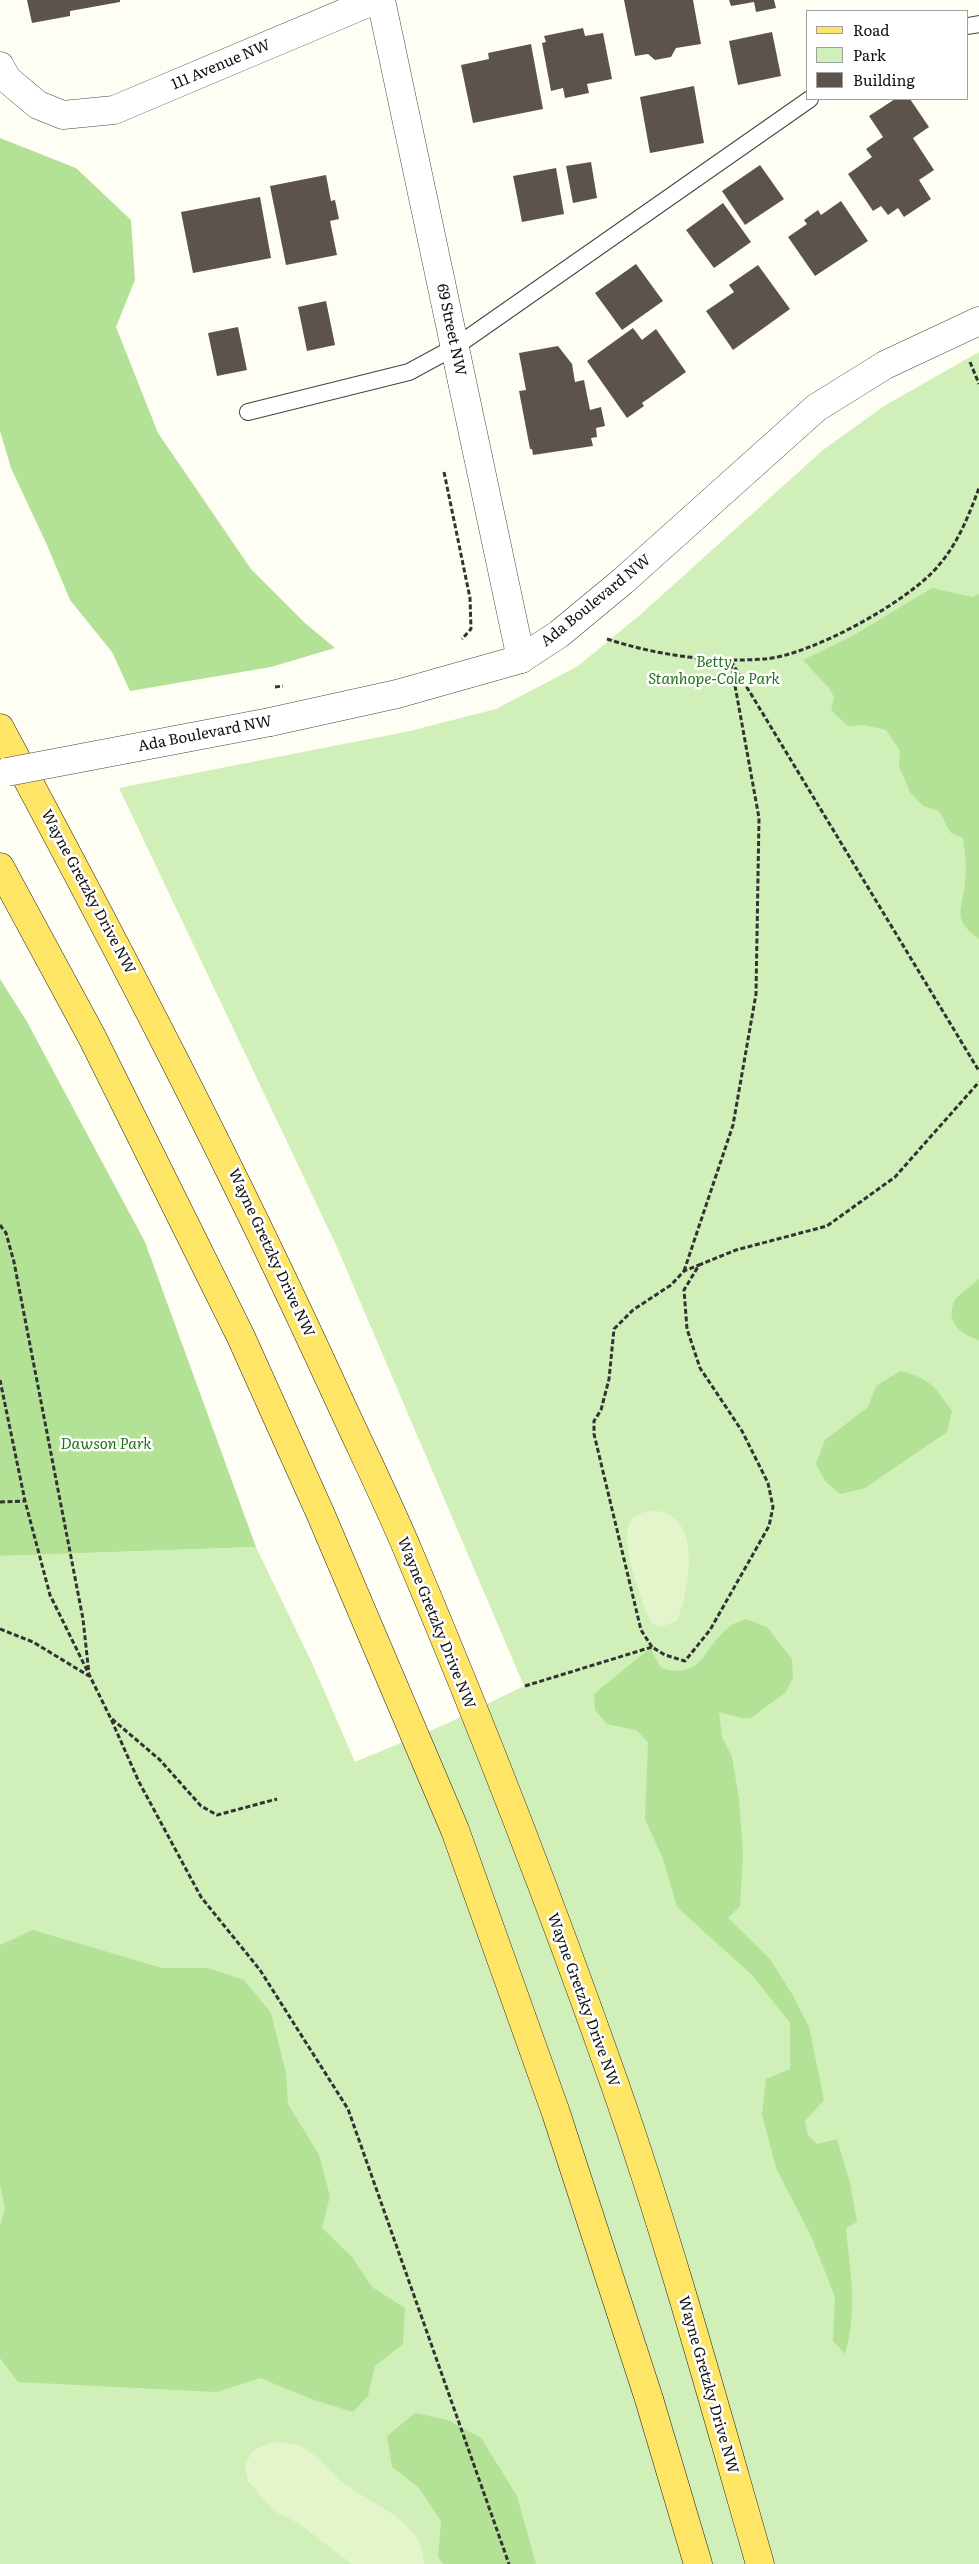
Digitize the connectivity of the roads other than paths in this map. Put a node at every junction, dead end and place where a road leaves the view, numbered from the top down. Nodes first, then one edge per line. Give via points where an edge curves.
1 (375, 0) edge
2 (381, 0) edge
3 (0, 66) edge
4 (809, 100) edge
5 (979, 321) edge
6 (455, 347) junction
7 (248, 412) dead end
8 (521, 659) junction
9 (1, 728) edge
10 (0, 774) edge
11 (0, 866) edge
12 (698, 2564) edge
13 (760, 2564) edge

1 - 3 street, 111 Avenue NW via 114,110 63,115 38,105 7,79
2 - 6 street, 69 Street NW
4 - 6 lane
5 - 8 street, Ada Boulevard NW via 885,365 816,408 623,581 559,634
6 - 7 lane via 409,372
6 - 8 street, 69 Street NW
8 - 10 street, Ada Boulevard NW, bridge via 397,694
9 - 13 main road, Wayne Gretzky Drive NW via 223,1153 408,1551 512,1810 615,2085 673,2264
11 - 12 main road via 92,1037 242,1337 454,1830 556,2113 649,2399

